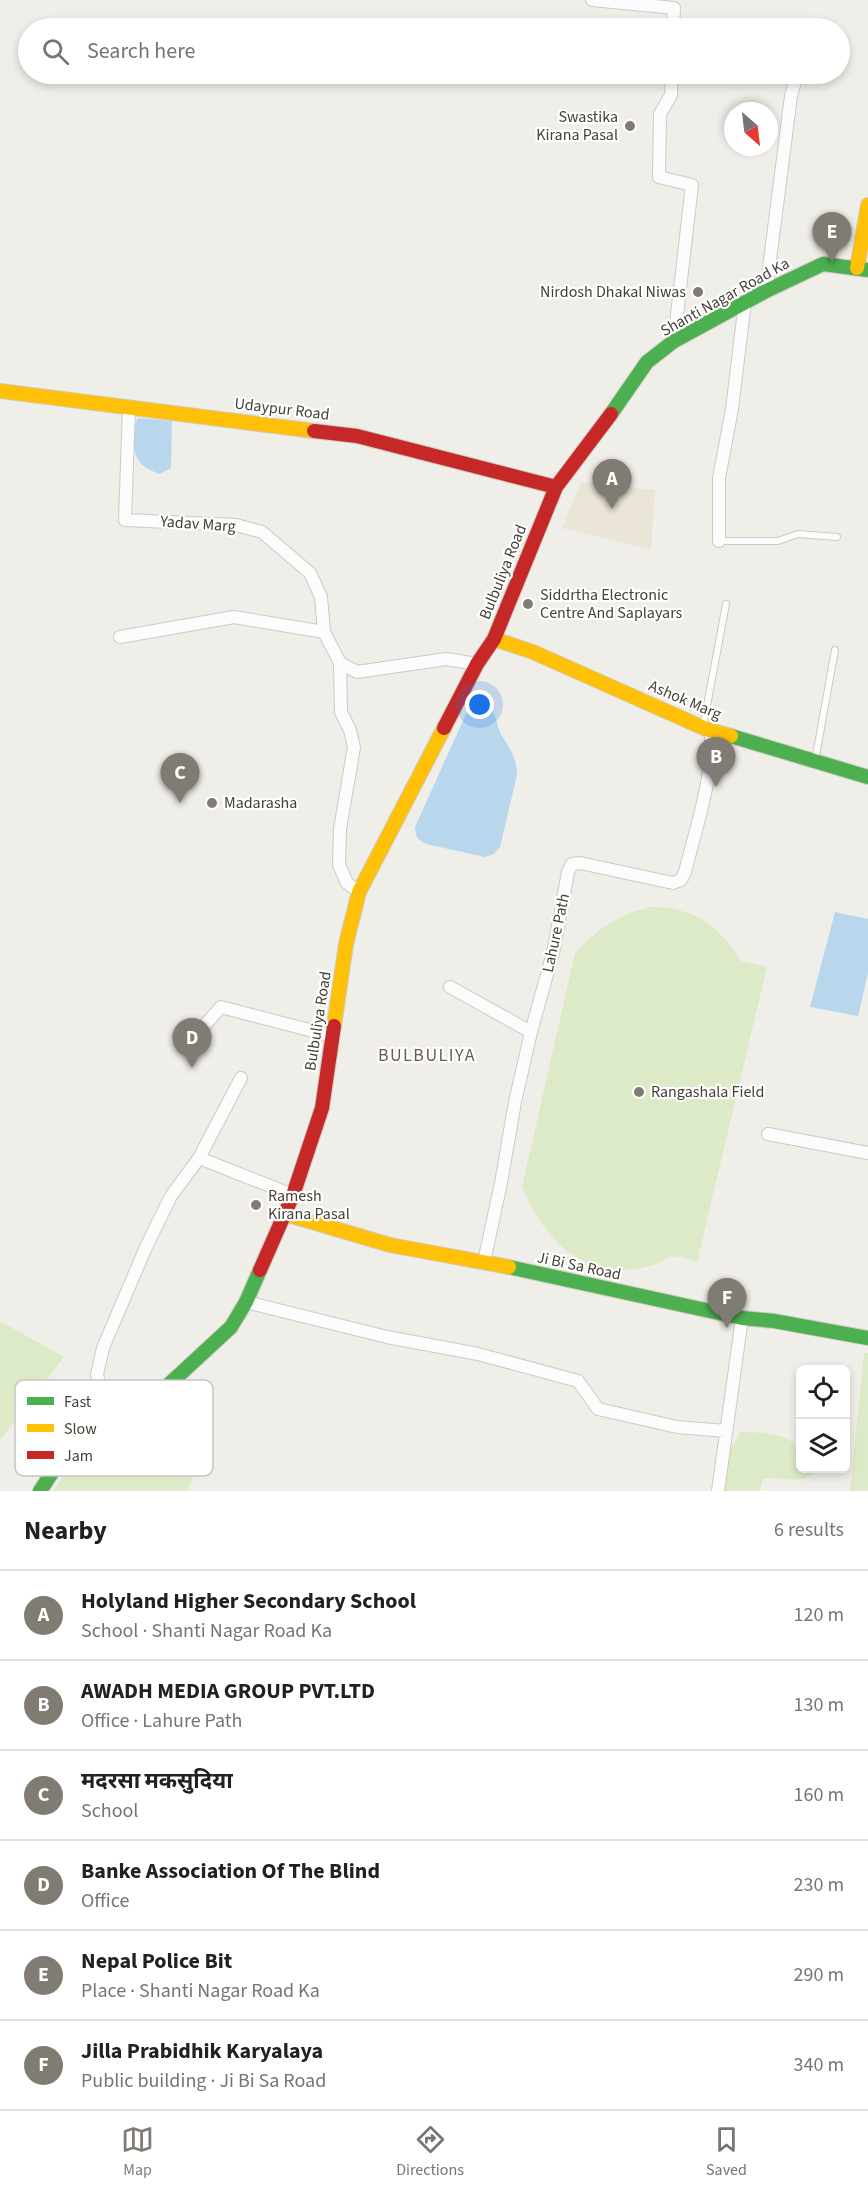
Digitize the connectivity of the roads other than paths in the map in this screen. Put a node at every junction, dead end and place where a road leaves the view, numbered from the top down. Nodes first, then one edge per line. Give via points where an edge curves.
1 (592, 0) edge
2 (674, 18) edge
3 (672, 84) edge
4 (794, 84) edge
5 (868, 205) edge
6 (862, 269) edge
7 (766, 291) junction
8 (746, 302) junction
9 (674, 340) junction
10 (0, 391) edge
11 (129, 408) junction
12 (556, 487) junction
13 (837, 537) dead end
14 (719, 542) joint
15 (726, 604) dead end
16 (324, 632) junction
17 (120, 637) dead end
18 (494, 639) junction
19 (835, 650) dead end
20 (340, 663) junction
21 (477, 664) junction
22 (706, 729) junction
23 (815, 762) junction
24 (868, 777) edge
25 (358, 892) junction
26 (450, 987) dead end
27 (531, 1032) junction
28 (332, 1036) junction
29 (184, 1048) dead end
30 (241, 1078) dead end
31 (768, 1134) dead end
32 (868, 1153) edge
33 (199, 1158) junction
34 (293, 1195) junction
35 (285, 1214) junction
36 (484, 1262) junction
37 (246, 1302) junction
38 (742, 1318) junction
39 (868, 1338) edge
40 (98, 1380) edge
41 (174, 1380) edge
42 (726, 1431) junction
43 (50, 1476) edge
44 (40, 1491) edge
45 (718, 1491) edge

1 - 2 street via 674,8
3 - 9 street via 671,95 660,114 659,177 692,185
4 - 7 street
5 - 6 street
6 - 7 street, Shanti Nagar Road Ka via 823,264
7 - 8 street, Shanti Nagar Road Ka
8 - 9 street, Shanti Nagar Road Ka
8 - 14 street via 719,478
9 - 12 street, Shanti Nagar Road Ka via 647,362
10 - 11 street, Udaypur Road
11 - 12 street, Udaypur Road via 357,436
11 - 16 street, Yadav Marg via 125,520 236,525 262,532 310,573 321,597
12 - 18 street, Bulbuliya Road
13 - 14 lane via 798,534 778,541
15 - 22 lane
16 - 17 street via 234,617
16 - 20 street, Yadav Marg
18 - 21 street, Bulbuliya Road
18 - 22 street, Ashok Marg via 533,652
19 - 23 lane
20 - 21 street via 357,672 447,659
20 - 25 street via 341,712 354,747 340,829 339,865 347,883
21 - 25 street, Bulbuliya Road
22 - 23 street, Ashok Marg
22 - 27 street, Lahure Path via 713,745 703,801 681,880 673,882 572,864
23 - 24 street, Ashok Marg
25 - 28 street, Bulbuliya Road
26 - 27 street
27 - 36 street, Lahure Path
28 - 29 street via 221,1007
28 - 34 street, Bulbuliya Road via 322,1108
30 - 33 street
31 - 32 street
33 - 34 street
33 - 40 street via 171,1197 146,1247 103,1348
34 - 35 street, Bulbuliya Road
35 - 36 street, Ji Bi Sa Road via 390,1245
35 - 37 street, Bulbuliya Road
36 - 38 street, Ji Bi Sa Road
37 - 41 street, Bulbuliya Road via 231,1327
37 - 42 street via 387,1337 478,1354 578,1381 598,1409 677,1426
38 - 39 street, Ji Bi Sa Road via 769,1319
38 - 42 street
42 - 45 street
43 - 44 street

